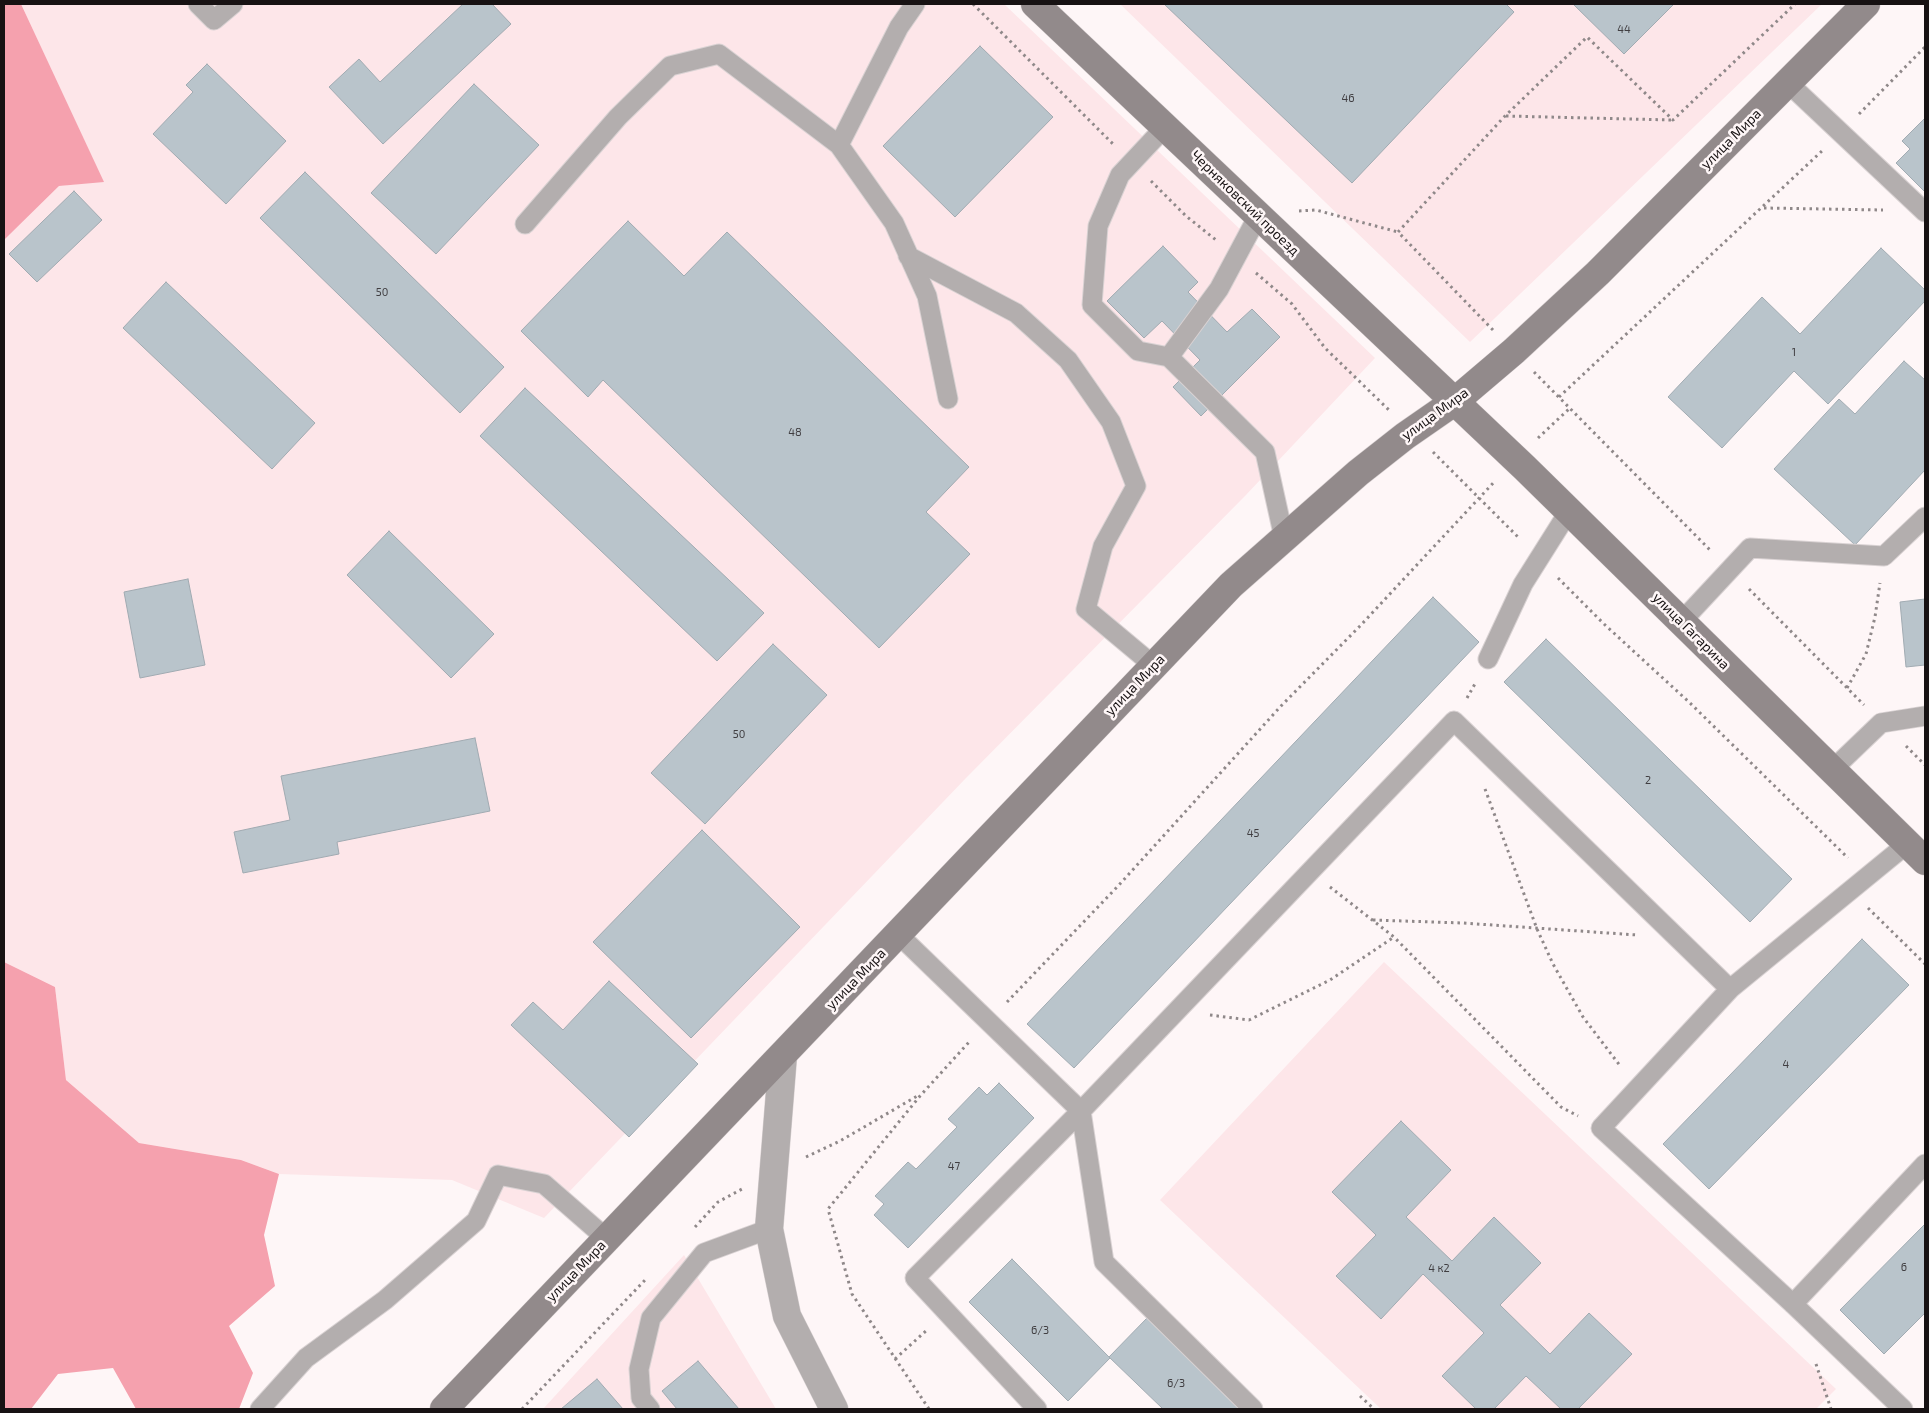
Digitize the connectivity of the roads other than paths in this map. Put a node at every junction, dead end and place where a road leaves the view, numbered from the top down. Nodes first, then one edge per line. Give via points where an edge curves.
1 (198, 4) edge
2 (233, 4) edge
3 (915, 4) edge
4 (1035, 4) edge
5 (1866, 4) edge
6 (1787, 82) junction
7 (1165, 127) junction
8 (839, 145) junction
9 (1924, 211) edge
10 (1256, 214) junction
11 (525, 224) dead end
12 (908, 256) junction
13 (1169, 357) junction
14 (948, 399) dead end
15 (1454, 402) junction
16 (1569, 511) junction
17 (1925, 517) edge
18 (1284, 538) junction
19 (1681, 622) junction
20 (1488, 659) road end
21 (1153, 665) junction
22 (1925, 716) edge
23 (1832, 770) junction
24 (1916, 852) edge
25 (899, 935) junction
26 (1730, 989) junction
27 (783, 1055) junction
28 (1081, 1111) junction
29 (1925, 1164) edge
30 (770, 1229) junction
31 (607, 1239) junction
32 (1794, 1304) junction
33 (260, 1409) edge
34 (444, 1409) edge
35 (650, 1409) edge
36 (834, 1409) edge
37 (1037, 1409) edge
38 (1252, 1409) edge
39 (1904, 1409) edge

1 - 2 lane via 214,20
3 - 8 lane via 899,27
4 - 7 main road, Черняковский проезд
5 - 6 main road, улица Мира
6 - 9 lane
6 - 15 main road, улица Мира via 1598,273
7 - 10 main road, Черняковский проезд
7 - 13 lane via 1120,175 1098,226 1092,305 1138,351
8 - 11 lane via 719,54 670,66 618,117
8 - 12 lane via 894,223
10 - 13 lane via 1219,289
10 - 15 main road, Черняковский проезд
12 - 14 lane via 927,296
12 - 21 lane via 1016,313 1068,360 1111,422 1136,486 1103,546 1086,609
13 - 18 lane via 1265,452
15 - 16 main road, улица Гагарина
15 - 18 main road, улица Мира via 1358,473
16 - 19 main road, улица Гагарина
16 - 20 lane via 1523,584
17 - 19 lane via 1884,556 1750,548
18 - 21 main road, улица Мира via 1231,585
19 - 23 main road, улица Гагарина
21 - 25 main road, улица Мира
22 - 23 lane via 1881,723
23 - 24 main road, улица Гагарина
24 - 26 lane via 1849,890
25 - 27 main road, улица Мира
25 - 28 lane
26 - 28 lane via 1454,721
26 - 32 lane via 1600,1128
27 - 30 street
27 - 31 main road, улица Мира
28 - 37 lane via 915,1278
28 - 38 lane via 1104,1262
29 - 32 lane
30 - 35 lane via 704,1253 652,1318 639,1369 641,1398
30 - 36 street via 787,1316
31 - 33 lane via 544,1184 498,1175 476,1221 385,1300 306,1358
31 - 34 main road, улица Мира
32 - 39 lane

